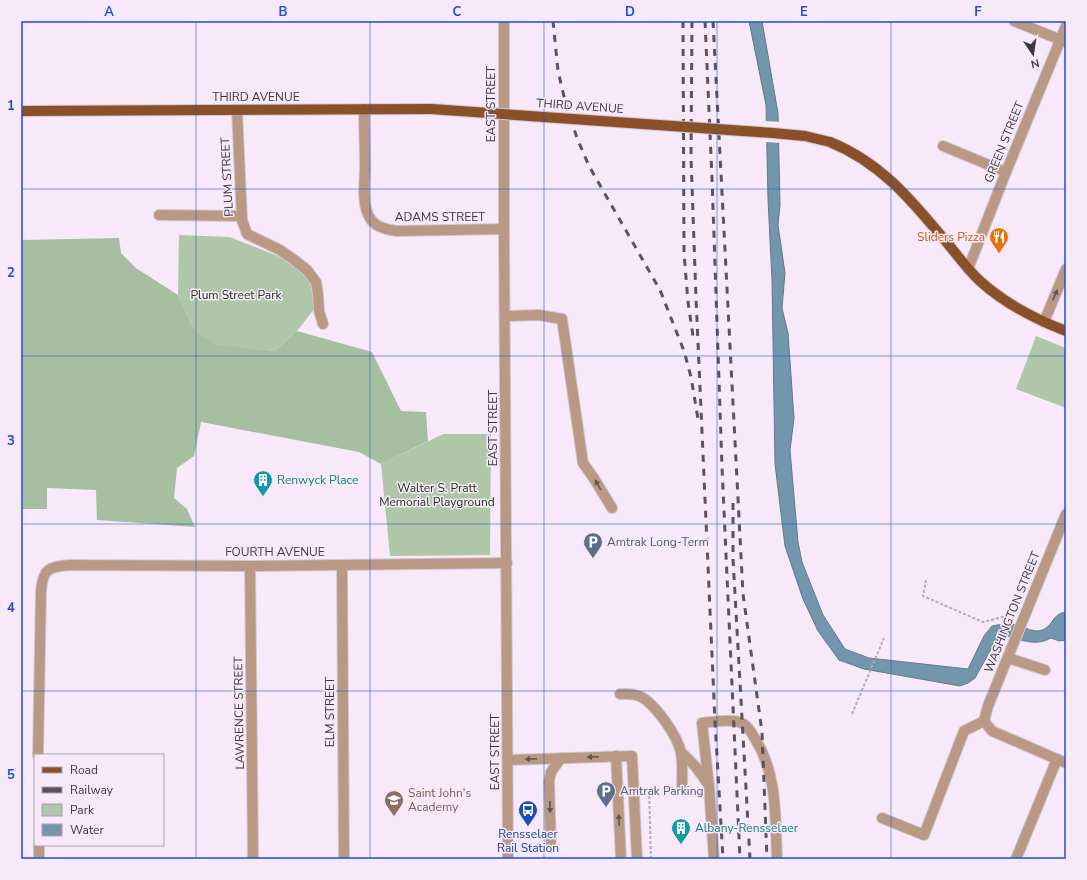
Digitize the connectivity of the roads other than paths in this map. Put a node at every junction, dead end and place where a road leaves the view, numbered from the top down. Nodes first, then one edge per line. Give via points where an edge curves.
1 (504, 21) edge
2 (1014, 21) edge
3 (1066, 26) edge
4 (1063, 41) edge
5 (364, 109) junction
6 (237, 110) junction
7 (21, 111) edge
8 (943, 146) dead end
9 (1006, 172) junction
10 (159, 215) dead end
11 (242, 216) junction
12 (504, 229) junction
13 (968, 269) junction
14 (1066, 269) edge
15 (505, 316) junction
16 (1044, 322) junction
17 (324, 324) dead end
18 (1066, 331) edge
19 (612, 508) dead end
20 (1066, 514) edge
21 (507, 564) junction
22 (342, 565) junction
23 (250, 566) junction
24 (1008, 658) junction
25 (1045, 670) dead end
26 (620, 694) dead end
27 (984, 721) junction
28 (681, 752) junction
29 (38, 754) edge
30 (616, 756) junction
31 (561, 758) junction
32 (508, 760) junction
33 (1063, 761) edge
34 (709, 786) junction
35 (682, 787) dead end
36 (882, 818) dead end
37 (39, 846) edge
38 (551, 848) dead end
39 (642, 858) edge
40 (39, 859) edge
41 (253, 859) edge
42 (344, 859) edge
43 (508, 859) edge
44 (621, 859) edge
45 (714, 859) edge
46 (777, 859) edge
47 (1016, 859) edge

1 - 12 street, EAST STREET
2 - 4 street
3 - 4 street, GREEN STREET
4 - 9 street, GREEN STREET
5 - 6 main road, THIRD AVENUE
5 - 12 street, ADAMS STREET via 365,196 368,212 374,224 397,231
5 - 13 main road, THIRD AVENUE, bridge via 431,109 773,133 805,136 830,142 861,157 898,187
6 - 7 main road, THIRD AVENUE
6 - 11 street, PLUM STREET
8 - 9 street
9 - 13 street, GREEN STREET
10 - 11 street
11 - 17 street, PLUM STREET via 247,234 280,250 307,270 316,282 319,311
12 - 15 street, EAST STREET
13 - 16 main road, THIRD AVENUE via 1006,301
16 -> 14 street
19 -> 15 street via 583,463 562,319 539,315
15 - 21 street, EAST STREET
16 - 18 main road, THIRD AVENUE
20 - 24 street, WASHINGTON STREET
21 - 22 street, FOURTH AVENUE
21 - 32 street, EAST STREET
22 - 23 street, FOURTH AVENUE
22 - 42 street, ELM STREET
23 - 29 street, FOURTH AVENUE via 69,565 45,572 41,591
23 - 41 street, LAWRENCE STREET
24 - 25 street
24 - 27 street, WASHINGTON STREET
26 - 28 street via 639,696 656,710 668,726
27 - 33 street via 992,731
27 - 36 street via 964,731 924,834
28 - 34 street via 696,767
28 - 35 street
30 -> 31 street
30 - 39 street via 632,756
44 -> 30 street
31 -> 32 street
31 -> 38 street via 550,777
32 - 43 street, EAST STREET
33 - 47 street
34 - 45 street
34 - 46 street via 702,723 733,721 742,724 758,742 770,771
37 - 40 street

